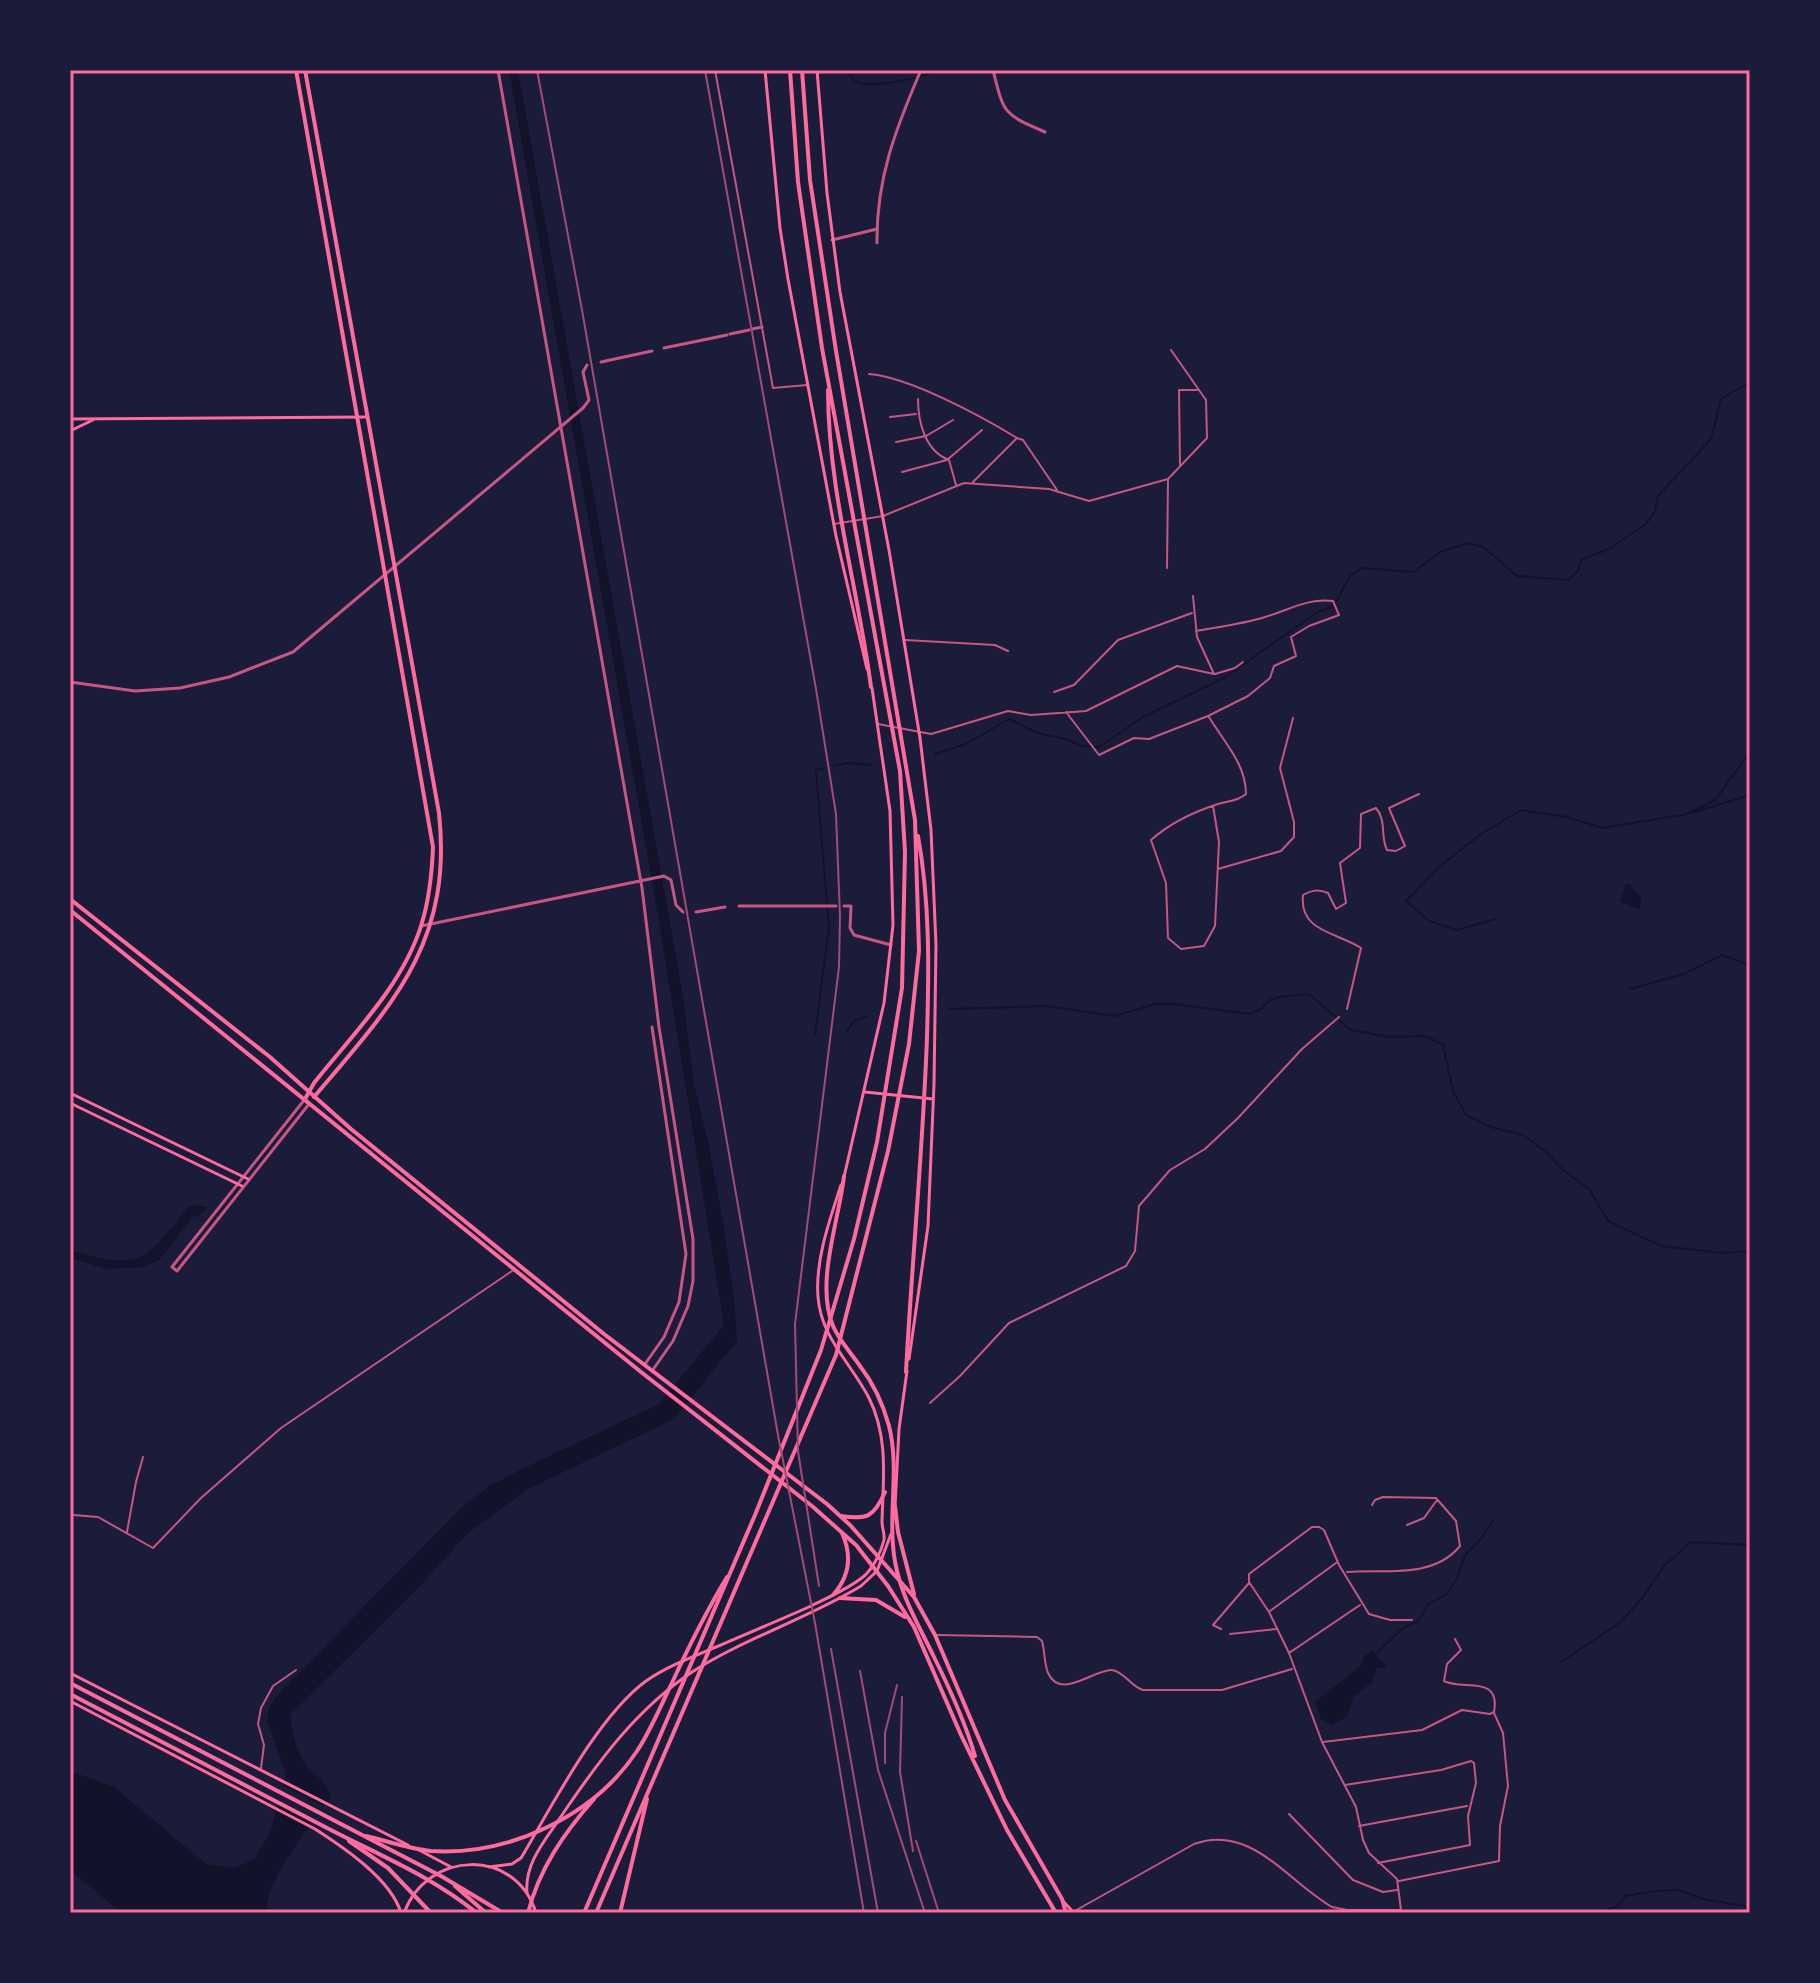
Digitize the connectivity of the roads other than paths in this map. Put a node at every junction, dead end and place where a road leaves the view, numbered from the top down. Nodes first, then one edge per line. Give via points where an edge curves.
1 (296, 70) edge
2 (305, 70) edge
3 (498, 70) edge
4 (715, 70) edge
5 (765, 70) edge
6 (790, 70) edge
7 (802, 70) edge
8 (817, 70) edge
9 (993, 70) edge
10 (920, 72) edge
11 (1045, 132) dead end
12 (877, 229) junction
13 (832, 240) junction
14 (877, 243) dead end
15 (762, 327) junction
16 (664, 348) dead end
17 (1171, 350) dead end
18 (652, 351) dead end
19 (601, 362) dead end
20 (587, 365) dead end
21 (869, 374) dead end
22 (828, 379) junction
23 (807, 385) junction
24 (1199, 390) junction
25 (918, 399) dead end
26 (918, 413) junction
27 (358, 417) junction
28 (367, 417) junction
29 (890, 417) dead end
30 (70, 418) edge
31 (96, 419) junction
32 (953, 420) dead end
33 (561, 427) junction
34 (982, 430) dead end
35 (70, 431) edge
36 (926, 436) junction
37 (1017, 438) junction
38 (896, 442) dead end
39 (947, 460) junction
40 (1180, 466) junction
41 (902, 472) dead end
42 (1168, 479) junction
43 (972, 483) junction
44 (956, 486) junction
45 (1058, 492) junction
46 (883, 516) junction
47 (833, 524) junction
48 (395, 567) junction
49 (1167, 568) dead end
50 (387, 573) junction
51 (1193, 596) dead end
52 (1193, 613) junction
53 (1196, 631) junction
54 (904, 640) junction
55 (1008, 651) dead end
56 (1243, 662) dead end
57 (1214, 674) junction
58 (70, 682) edge
59 (871, 687) junction
60 (1054, 692) dead end
61 (1066, 712) junction
62 (1208, 716) junction
63 (1293, 718) dead end
64 (878, 724) junction
65 (919, 732) junction
66 (1419, 794) dead end
67 (1213, 806) junction
68 (915, 820) junction
69 (1217, 869) junction
70 (641, 882) junction
71 (70, 899) edge
72 (739, 906) dead end
73 (836, 906) dead end
74 (844, 906) dead end
75 (725, 907) dead end
76 (70, 910) edge
77 (683, 912) dead end
78 (696, 912) dead end
79 (431, 924) junction
80 (421, 926) junction
81 (891, 945) junction
82 (1347, 1009) dead end
83 (1339, 1017) dead end
84 (652, 1027) dead end
85 (864, 1092) junction
86 (70, 1093) edge
87 (309, 1093) junction
88 (314, 1097) junction
89 (933, 1099) junction
90 (307, 1101) junction
91 (70, 1103) edge
92 (844, 1176) junction
93 (246, 1178) junction
94 (240, 1185) junction
95 (514, 1270) junction
96 (644, 1365) junction
97 (652, 1371) junction
98 (906, 1372) junction
99 (930, 1403) dead end
100 (143, 1457) dead end
101 (885, 1492) junction
102 (1437, 1499) junction
103 (1372, 1505) dead end
104 (895, 1506) junction
105 (73, 1515) dead end
106 (840, 1516) junction
107 (1407, 1525) dead end
108 (841, 1531) junction
109 (127, 1533) junction
110 (878, 1555) junction
111 (883, 1561) junction
112 (1338, 1562) junction
113 (872, 1565) junction
114 (877, 1571) junction
115 (1346, 1572) junction
116 (727, 1575) junction
117 (1249, 1582) junction
118 (833, 1595) junction
119 (914, 1597) junction
120 (840, 1598) junction
121 (1361, 1604) junction
122 (1269, 1612) junction
123 (1412, 1620) dead end
124 (914, 1627) junction
125 (1221, 1629) dead end
126 (1277, 1629) junction
127 (1230, 1634) dead end
128 (935, 1635) junction
129 (1455, 1639) dead end
130 (1289, 1653) junction
131 (1293, 1669) junction
132 (296, 1670) dead end
133 (70, 1673) edge
134 (70, 1683) edge
135 (70, 1694) edge
136 (70, 1701) edge
137 (1494, 1712) junction
138 (1322, 1742) junction
139 (976, 1762) junction
140 (260, 1769) junction
141 (654, 1776) junction
142 (606, 1785) junction
143 (1344, 1785) junction
144 (1469, 1806) junction
145 (1289, 1814) dead end
146 (1358, 1826) junction
147 (337, 1833) junction
148 (366, 1836) junction
149 (1378, 1863) junction
150 (451, 1867) junction
151 (489, 1867) junction
152 (441, 1876) junction
153 (1398, 1882) junction
154 (1399, 1889) junction
155 (527, 1893) junction
156 (1070, 1912) edge
157 (402, 1913) edge
158 (431, 1913) edge
159 (477, 1913) edge
160 (486, 1913) edge
161 (503, 1913) edge
162 (528, 1913) edge
163 (536, 1913) edge
164 (584, 1913) edge
165 (596, 1913) edge
166 (620, 1913) edge
167 (1054, 1913) edge

1 - 27 main road
2 - 28 main road
3 - 33 street
4 - 15 street
5 - 23 main road via 782,243
6 - 22 main road via 798,182
7 - 68 main road via 812,196
8 - 13 main road
9 - 11 street via 1004,110
10 - 12 street via 884,169
12 - 13 street
12 - 14 street
13 - 46 main road
15 - 16 street
15 - 23 street via 773,388
17 - 24 street
18 - 19 street
20 - 33 street via 583,372 589,400
21 - 37 street via 887,375
22 - 59 main road via 831,452
22 - 116 main road via 900,771 905,852 902,988 877,1142 821,1350
23 - 47 main road
24 - 40 street via 1206,400 1207,438
24 - 40 street via 1179,390
25 - 26 street
26 - 29 street
26 - 36 street
27 - 28 main road
27 - 31 main road
27 - 50 main road
28 - 48 main road
30 - 31 main road
31 - 35 main road
32 - 36 street
33 - 48 street
33 - 70 street
34 - 39 street
36 - 38 street
36 - 39 street via 938,456
37 - 43 street
37 - 45 street
39 - 41 street
39 - 44 street
40 - 42 street
42 - 45 street via 1089,501
42 - 49 street
43 - 44 street
43 - 45 street
44 - 46 street
46 - 47 street
46 - 54 main road
47 - 59 main road
48 - 50 street
48 - 79 main road via 439,813 441,876
50 - 58 street via 302,646 254,668 159,690
50 - 80 main road via 432,838
51 - 52 street
52 - 53 street
52 - 60 street via 1118,640 1074,685
53 - 57 street
53 - 62 street via 1318,600 1333,601 1339,615 1291,637 1296,656 1274,666 1270,678 1248,696
54 - 55 street via 995,645
54 - 65 main road
56 - 57 street
57 - 61 street via 1177,666 1086,711
59 - 64 main road
61 - 62 street via 1099,755 1134,738 1149,739
61 - 65 street via 1008,711 950,730
62 - 67 street via 1246,779 1246,794 1240,799
63 - 69 street via 1280,768 1294,837 1281,851
64 - 65 street
64 - 81 main road via 893,856
65 - 89 main road via 934,888
66 - 82 street via 1389,808 1405,846 1396,851 1387,850 1383,816 1376,808 1361,814 1360,848 1340,863 1346,903 1336,909 1321,890 1303,895 1314,927 1361,948
67 - 69 street
67 - 69 street via 1167,826 1151,840 1166,883 1168,938 1181,949 1204,946 1215,926
68 - 98 main road via 926,879 929,967 922,1166
68 - 141 main road via 919,951 909,1044 888,1151 836,1355
70 - 77 street via 664,876 671,880 676,905
70 - 79 street
70 - 97 street via 694,1253 683,1320
71 - 87 main road
72 - 73 street
74 - 81 street via 851,906 854,935
75 - 78 street
76 - 90 main road
79 - 80 street
79 - 88 main road via 394,999
80 - 87 main road via 387,991
81 - 85 main road
83 - 99 street via 1205,1149 1170,1170 1139,1206 1135,1251 1126,1266 1009,1323
84 - 96 street via 686,1254 673,1317
85 - 89 main road
85 - 92 main road
86 - 93 main road
87 - 88 main road
87 - 90 main road
88 - 90 main road
88 - 96 main road
89 - 98 main road via 928,1226
90 - 93 street
90 - 95 main road
91 - 94 main road
92 - 101 main road via 821,1262 820,1312 875,1412 884,1449
92 - 139 main road via 828,1264 828,1310 884,1410 893,1448 893,1554 904,1595 967,1731
93 - 94 street
94 - 94 street via 177,1271 172,1267
95 - 108 main road
95 - 109 street via 281,1428 153,1548
96 - 97 main road
97 - 106 main road
98 - 104 main road
100 - 109 street
101 - 106 main road via 871,1514
101 - 110 main road
102 - 103 street via 1383,1497
102 - 107 street via 1424,1518
102 - 115 street via 1456,1521 1460,1535 1460,1546 1442,1563
104 - 111 main road
104 - 119 main road
105 - 109 street via 98,1517
106 - 110 main road
108 - 113 main road
108 - 118 main road via 848,1565
110 - 111 main road
110 - 113 main road
111 - 114 main road
111 - 119 main road
112 - 115 street
112 - 117 street via 1324,1530 1312,1527 1255,1568
112 - 122 street
113 - 114 main road
113 - 118 main road via 862,1578
114 - 120 main road
114 - 124 main road
115 - 121 street
116 - 142 main road via 650,1730
116 - 164 main road
117 - 122 street
117 - 125 street via 1213,1625
118 - 151 main road via 645,1682 596,1738 521,1858
119 - 128 main road
120 - 124 main road via 876,1600 899,1611
120 - 155 main road via 719,1656 641,1713 608,1750 548,1836 526,1872
121 - 123 street via 1369,1614
121 - 130 street
122 - 126 street
124 - 139 main road
126 - 127 street
126 - 130 street
128 - 131 street via 1037,1637 1050,1677 1066,1684 1113,1670 1143,1690 1208,1692
128 - 156 main road via 1005,1800
129 - 137 street via 1461,1650 1447,1664 1444,1681 1484,1687 1495,1700
130 - 131 street
131 - 138 street
132 - 140 street via 273,1686 261,1708
133 - 140 main road
134 - 148 main road
135 - 147 main road
136 - 157 main road via 315,1829 382,1883
137 - 138 street via 1462,1710 1422,1730
137 - 153 street via 1503,1733 1508,1786 1499,1861
138 - 143 street
139 - 167 main road
140 - 150 main road
141 - 165 main road
141 - 166 main road
142 - 148 main road via 565,1817 500,1845 429,1851
142 - 162 main road via 559,1842
143 - 144 street via 1471,1761 1476,1776
143 - 146 street via 1356,1807
144 - 146 street
144 - 149 street via 1470,1845
145 - 154 street via 1353,1880 1383,1892
146 - 149 street
147 - 158 main road via 388,1868
147 - 159 main road via 439,1884
148 - 152 main road
149 - 153 street
150 - 151 main road
150 - 157 main road via 419,1886
151 - 155 main road
152 - 160 main road
152 - 161 main road
153 - 154 street
154 - 156 street via 1401,1910 1340,1909 1249,1846 1216,1838 1194,1844
155 - 163 main road

